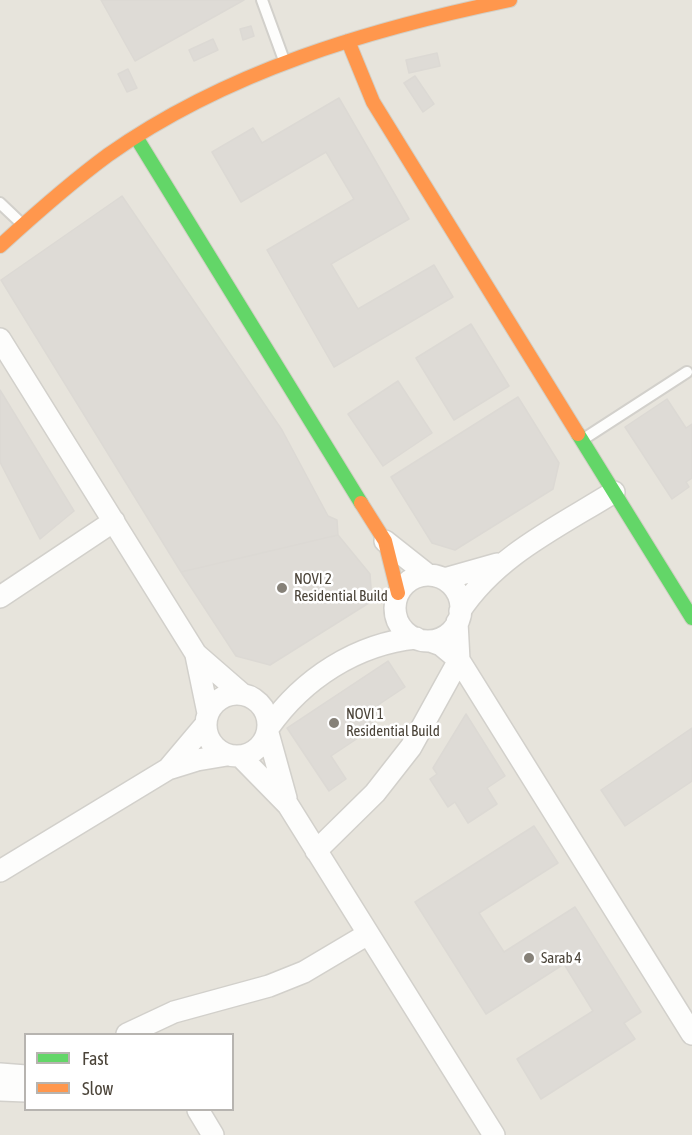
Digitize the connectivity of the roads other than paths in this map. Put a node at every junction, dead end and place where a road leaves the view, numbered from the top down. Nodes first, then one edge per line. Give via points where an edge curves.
1 (262, 0) edge
2 (510, 0) edge
3 (348, 41) junction
4 (285, 64) junction
5 (136, 137) junction
6 (0, 203) edge
7 (22, 224) junction
8 (0, 246) edge
9 (0, 339) edge
10 (687, 372) dead end
11 (582, 440) junction
12 (614, 492) junction
13 (114, 521) junction
14 (385, 541) junction
15 (501, 563) junction
16 (436, 577) junction
17 (0, 597) edge
18 (397, 598) junction
19 (459, 617) junction
20 (692, 618) edge
21 (423, 640) junction
22 (364, 649) junction
23 (196, 654) junction
24 (459, 660) junction
25 (301, 688) junction
26 (248, 696) junction
27 (207, 718) junction
28 (268, 730) junction
29 (234, 756) junction
30 (168, 769) junction
31 (288, 805) junction
32 (316, 851) junction
33 (0, 871) edge
34 (368, 934) junction
35 (689, 1022) edge
36 (149, 1030) edge
37 (0, 1074) edge
38 (24, 1076) edge
39 (0, 1090) edge
40 (24, 1091) edge
41 (199, 1111) edge
42 (213, 1135) edge
43 (494, 1135) edge

1 - 4 lane
2 - 3 street via 426,12
3 - 4 street
3 - 11 street via 373,102
4 - 5 street via 202,100
5 - 7 street via 58,192
5 - 14 street
6 - 7 lane
7 - 8 street
9 - 13 street
10 - 11 lane
11 - 12 street
12 - 15 street
12 - 20 street
13 - 17 street
13 - 23 street
14 - 16 street
14 - 18 street
15 - 16 street
15 - 19 street via 479,585
16 - 18 street via 406,584
16 - 19 street via 455,590
18 - 21 street via 399,625
18 - 22 street
19 - 21 street via 441,638
19 - 24 street
21 - 22 street
21 - 24 street via 441,645
22 - 25 street
23 - 26 street
23 - 27 street
24 - 32 street via 400,763 375,794
24 - 35 street
25 - 26 street
25 - 28 street
26 - 27 street via 222,698
26 - 28 street via 267,714
27 - 29 street via 209,740 220,752
27 - 30 street
28 - 29 street via 258,749
28 - 31 street
29 - 30 street via 197,760
29 - 31 street
30 - 33 street
31 - 32 street
32 - 34 street
34 - 36 street via 304,972 269,986 193,1005
34 - 43 street
37 - 38 street
39 - 40 street
41 - 42 street

